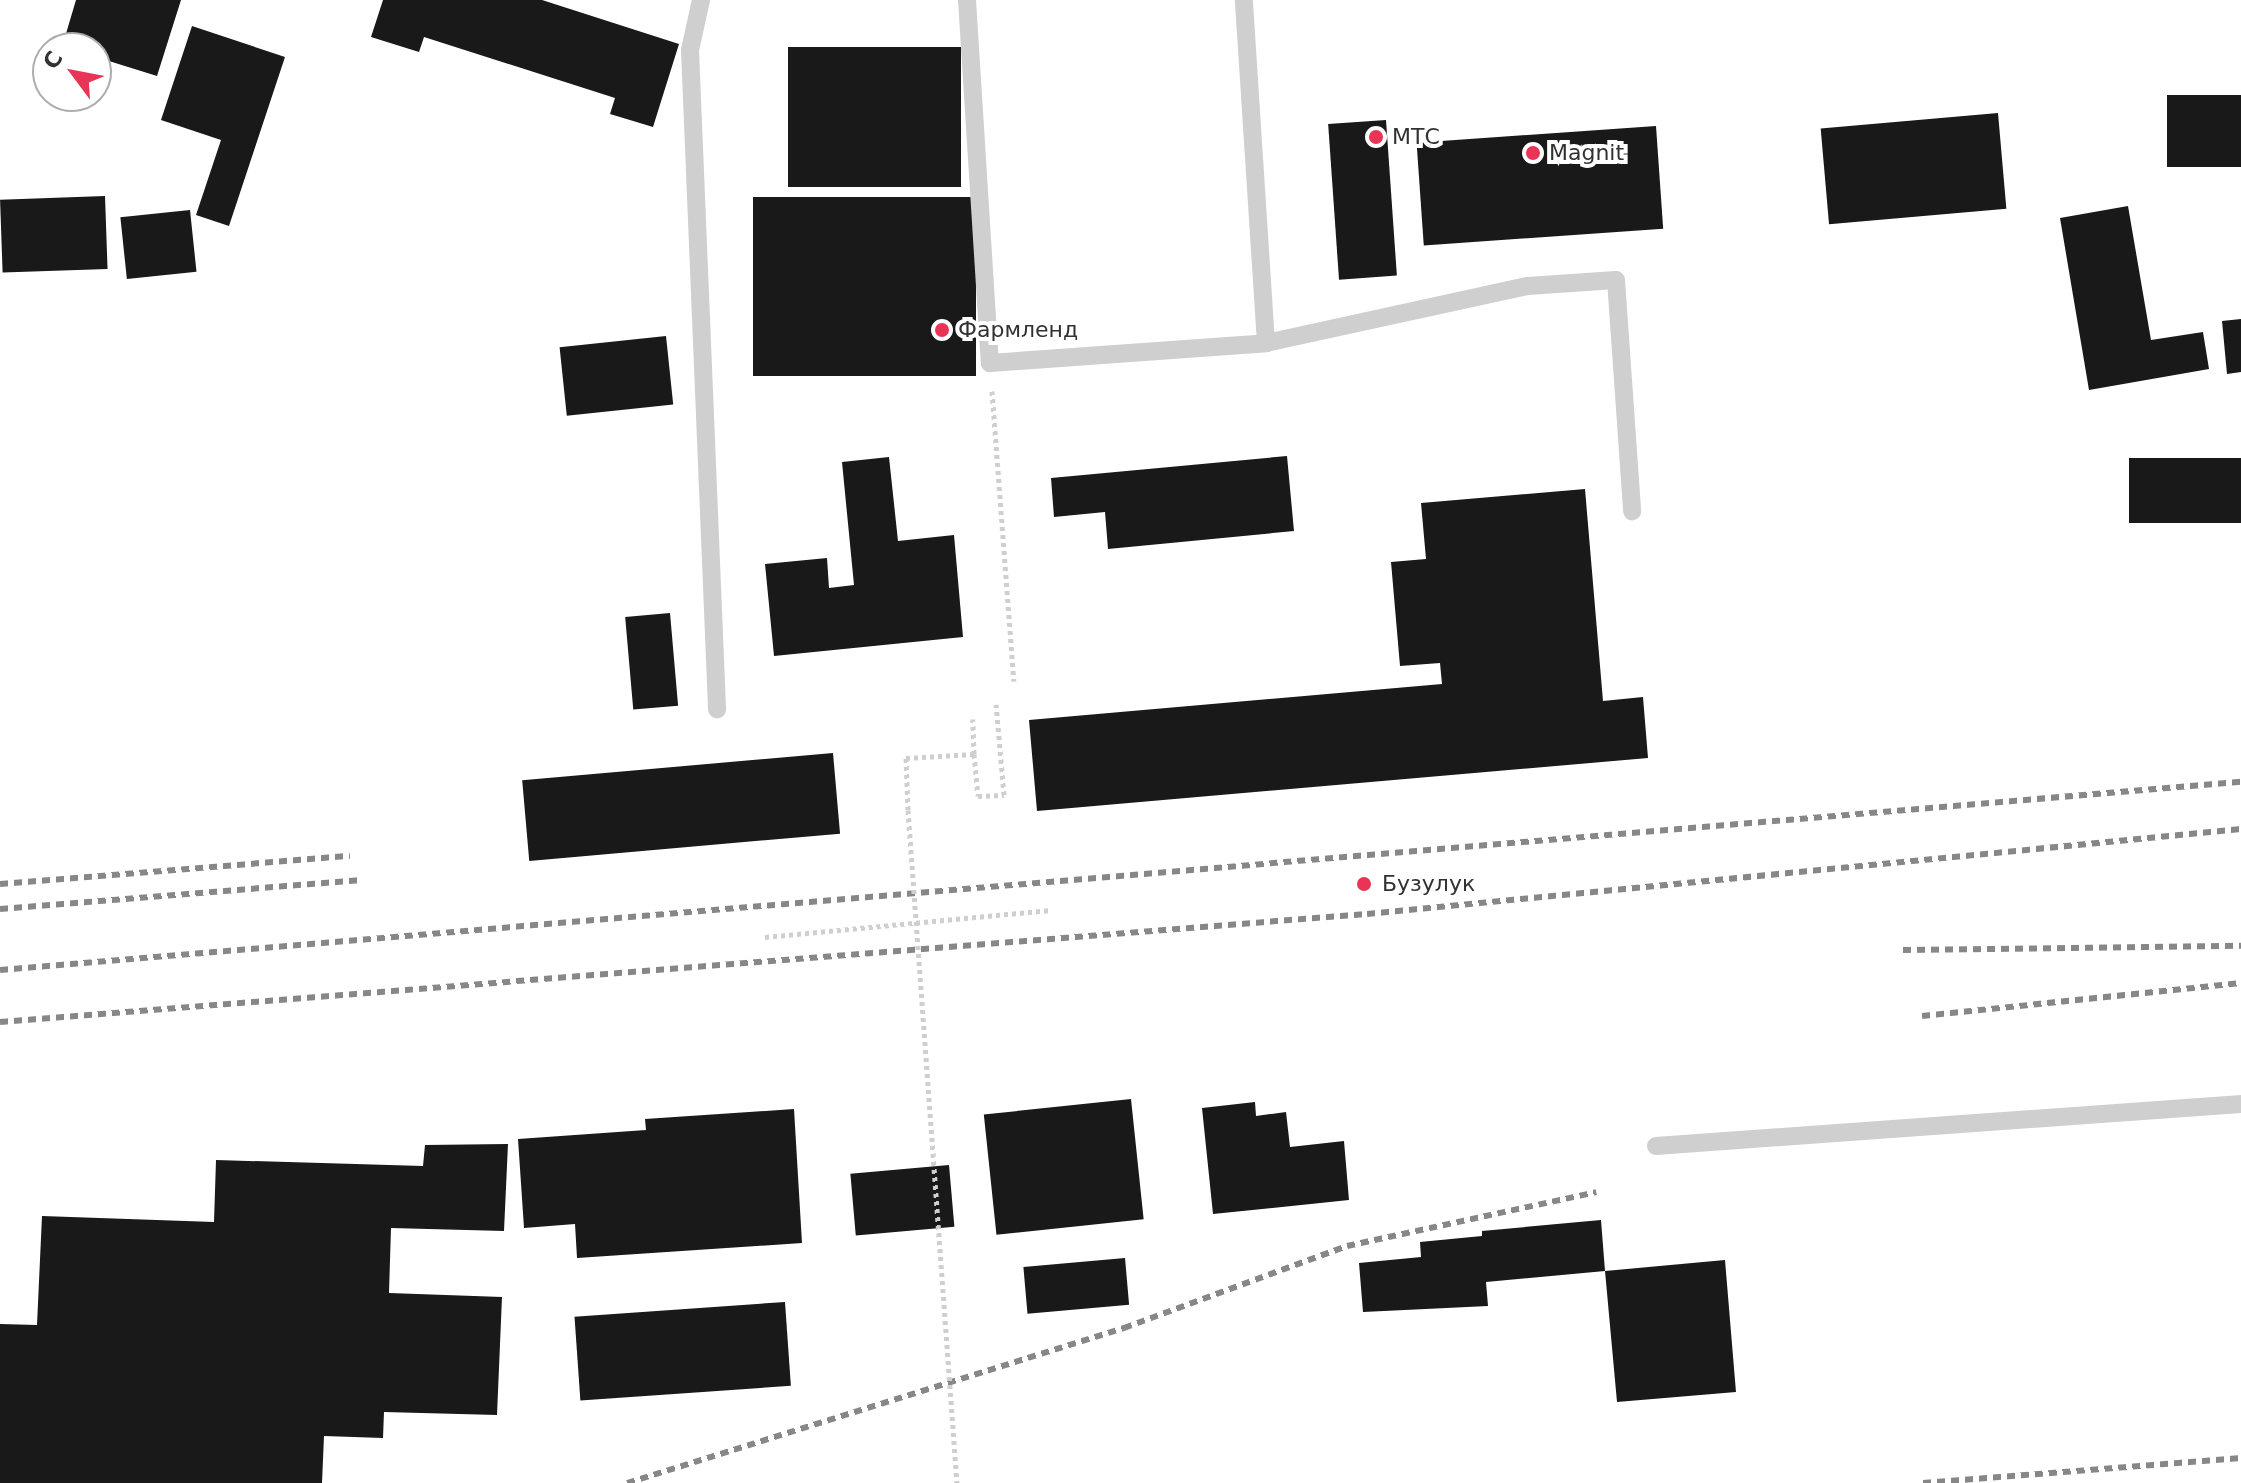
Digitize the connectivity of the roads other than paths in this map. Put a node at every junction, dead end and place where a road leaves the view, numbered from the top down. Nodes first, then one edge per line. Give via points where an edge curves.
1 (701, 0) edge
2 (967, 0) edge
3 (1244, 0) edge
4 (1266, 343) junction
5 (1632, 511) dead end
6 (717, 709) dead end
7 (2241, 1104) edge
8 (1656, 1146) dead end

1 - 6 lane via 690,50
2 - 4 lane via 990,363
3 - 4 lane
4 - 5 lane via 1528,286 1616,280
7 - 8 lane

